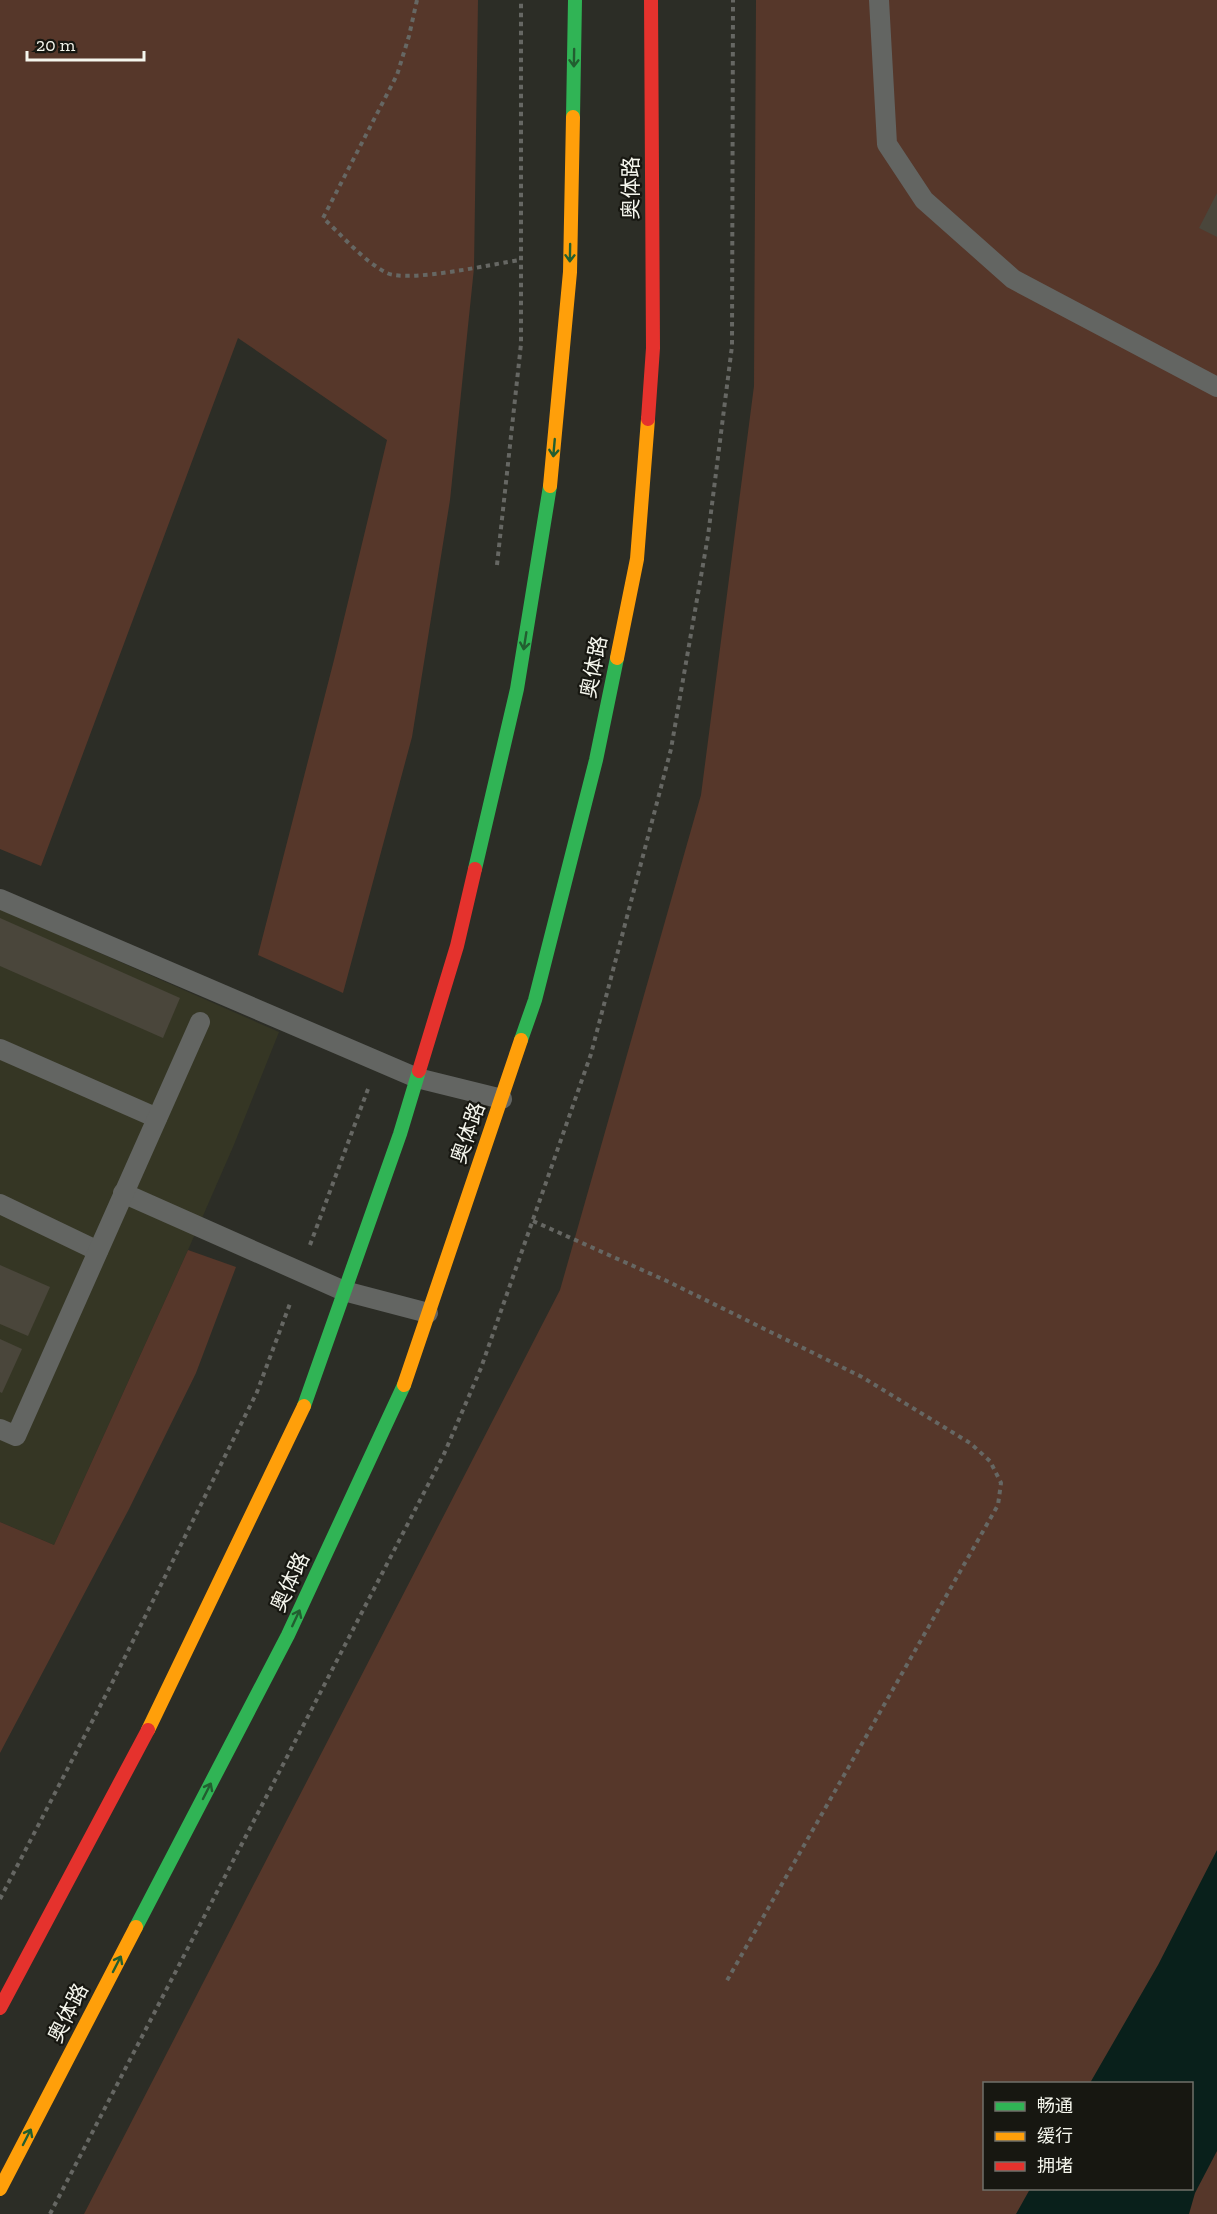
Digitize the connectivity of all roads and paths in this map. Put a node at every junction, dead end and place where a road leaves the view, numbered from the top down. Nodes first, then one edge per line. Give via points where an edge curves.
1 (417, 0) edge
2 (521, 0) edge
3 (575, 0) edge
4 (651, 0) edge
5 (879, 0) edge
6 (520, 260) junction
7 (1217, 387) edge
8 (496, 575) dead end
9 (0, 898) edge
10 (200, 1022) dead end
11 (0, 1049) edge
12 (378, 1062) junction
13 (417, 1078) junction
14 (502, 1099) junction
15 (157, 1118) junction
16 (123, 1193) junction
17 (0, 1204) edge
18 (533, 1221) dead end
19 (98, 1251) junction
20 (301, 1272) junction
21 (344, 1291) junction
22 (428, 1313) junction
23 (0, 1429) edge
24 (0, 1899) edge
25 (725, 1984) dead end
26 (0, 2008) edge
27 (0, 2189) edge

1 - 6 path via 397,75 323,218 387,273 407,277
2 - 6 path
3 -> 13 main road via 570,272 550,484 517,689 457,946
4 - 14 main road, 奥体路 via 653,348 637,559 596,760 535,1000
5 - 7 lane via 887,144 924,200 1012,279
6 - 8 path via 520,344
9 - 12 lane
10 - 15 lane
11 - 15 lane
12 - 13 lane
12 - 20 path
13 - 14 lane
13 - 21 main road
14 - 22 main road, 奥体路
15 - 16 lane
16 - 19 lane
16 - 20 lane
17 - 19 lane
18 - 25 path via 669,1282 861,1377 970,1443 990,1461 1001,1483 998,1505
19 - 23 lane via 16,1436
20 - 21 lane
20 - 24 path via 257,1392
21 - 22 lane
21 - 26 main road via 303,1409 161,1706
27 -> 22 main road, 奥体路 via 288,1635 399,1398

